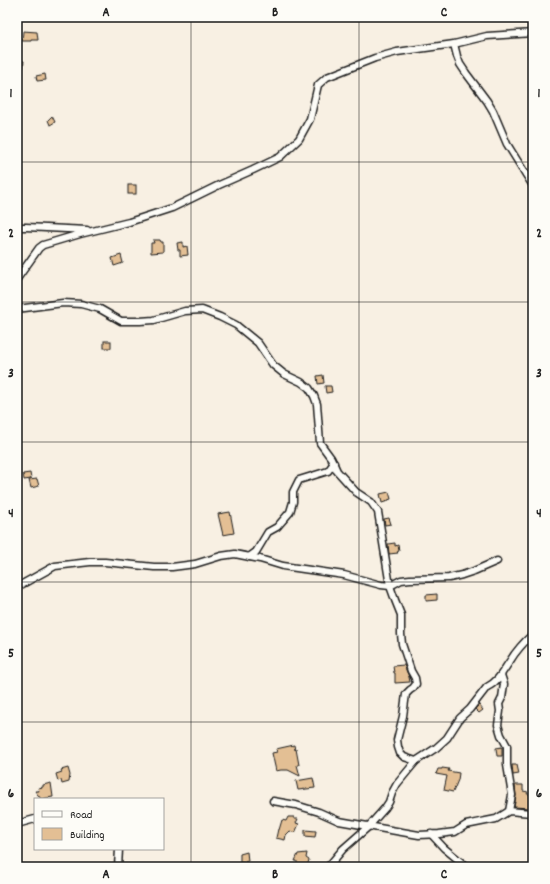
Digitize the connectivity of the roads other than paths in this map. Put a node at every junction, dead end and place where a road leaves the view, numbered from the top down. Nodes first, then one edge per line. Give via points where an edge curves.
1 (533, 33) edge
2 (454, 44) junction
3 (533, 186) edge
4 (17, 227) edge
5 (95, 231) junction
6 (17, 279) edge
7 (17, 309) edge
8 (334, 463) junction
9 (248, 557) junction
10 (497, 561) dead end
11 (390, 586) junction
12 (17, 587) edge
13 (533, 634) edge
14 (501, 675) junction
15 (416, 761) junction
16 (273, 801) dead end
17 (509, 811) junction
18 (533, 814) edge
19 (34, 819) edge
20 (17, 824) edge
21 (368, 827) junction
22 (431, 834) junction
23 (119, 850) edge
24 (118, 867) edge
25 (328, 867) edge
26 (467, 867) edge

1 - 2 street via 487,36
2 - 3 street via 460,64 487,101 507,144
2 - 5 street via 397,52 328,77 318,85 310,119 299,139 280,157 172,208
4 - 5 street
5 - 6 street via 39,248
7 - 8 street via 63,303 81,304 100,309 121,321 154,320 185,310 202,310 220,317 236,325 258,343 273,365 284,374 309,388 317,404 320,443
8 - 9 street via 328,471 299,480 293,492 290,512 277,527 268,532 256,552
8 - 11 street via 337,471 356,492 371,502 378,512
9 - 11 street
9 - 12 street via 235,554 172,567 105,562 62,565 55,566
10 - 11 street via 462,575 401,580
11 - 15 street via 401,614 402,644 416,684 406,694 397,740 400,753
13 - 14 street via 510,660
14 - 15 street via 460,718 447,738
14 - 17 street via 504,684 499,704 498,725 507,746 512,795
15 - 21 street via 397,784 386,808
16 - 21 street via 296,805 338,821
17 - 18 street
17 - 22 street via 496,819 466,825 455,832
19 - 20 street
21 - 22 street
21 - 25 street via 343,849
22 - 26 street
23 - 24 street

